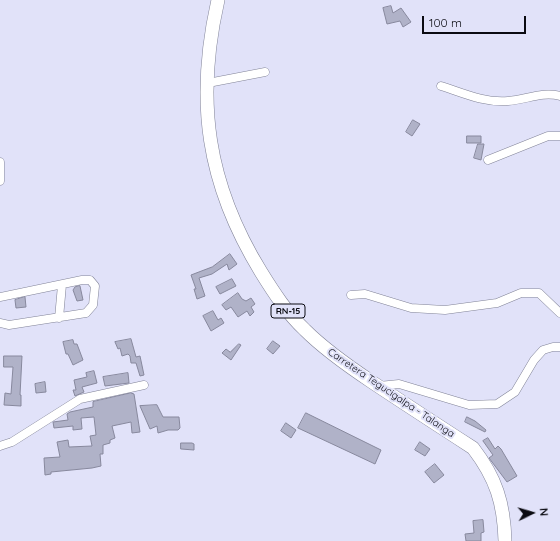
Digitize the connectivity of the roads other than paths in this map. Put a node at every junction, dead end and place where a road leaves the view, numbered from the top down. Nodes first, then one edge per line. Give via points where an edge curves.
1 (218, 0) edge
2 (265, 72) dead end
3 (208, 83) junction
4 (441, 86) dead end
5 (560, 96) edge
6 (560, 136) edge
7 (488, 160) dead end
8 (0, 162) edge
9 (0, 181) edge
10 (62, 285) junction
11 (350, 295) dead end
12 (0, 297) edge
13 (560, 313) edge
14 (59, 318) junction
15 (0, 323) edge
16 (560, 347) edge
17 (144, 385) dead end
18 (378, 386) junction
19 (0, 446) edge
20 (505, 541) edge

1 - 3 main road, Carretera Tegucigalpa - Talanga / RN-15 via 210,37
2 - 3 street
3 - 18 main road, Carretera Tegucigalpa - Talanga / RN-15 via 207,110 211,149 226,203 249,252 280,301 304,330 333,355
4 - 5 street via 493,102 519,100 542,94
6 - 7 street via 548,136
8 - 9 street
10 - 12 street
10 - 14 street
10 - 14 street via 90,280 95,284 95,295 89,312
11 - 13 street via 365,294 411,308 445,310 498,303 521,293 540,293
14 - 15 street via 9,326
16 - 18 street via 543,350 515,392 497,404 469,405 400,384
17 - 19 street via 80,399 12,442
18 - 20 main road, Carretera Tegucigalpa - Talanga / RN-15 via 473,448 496,485 502,506

